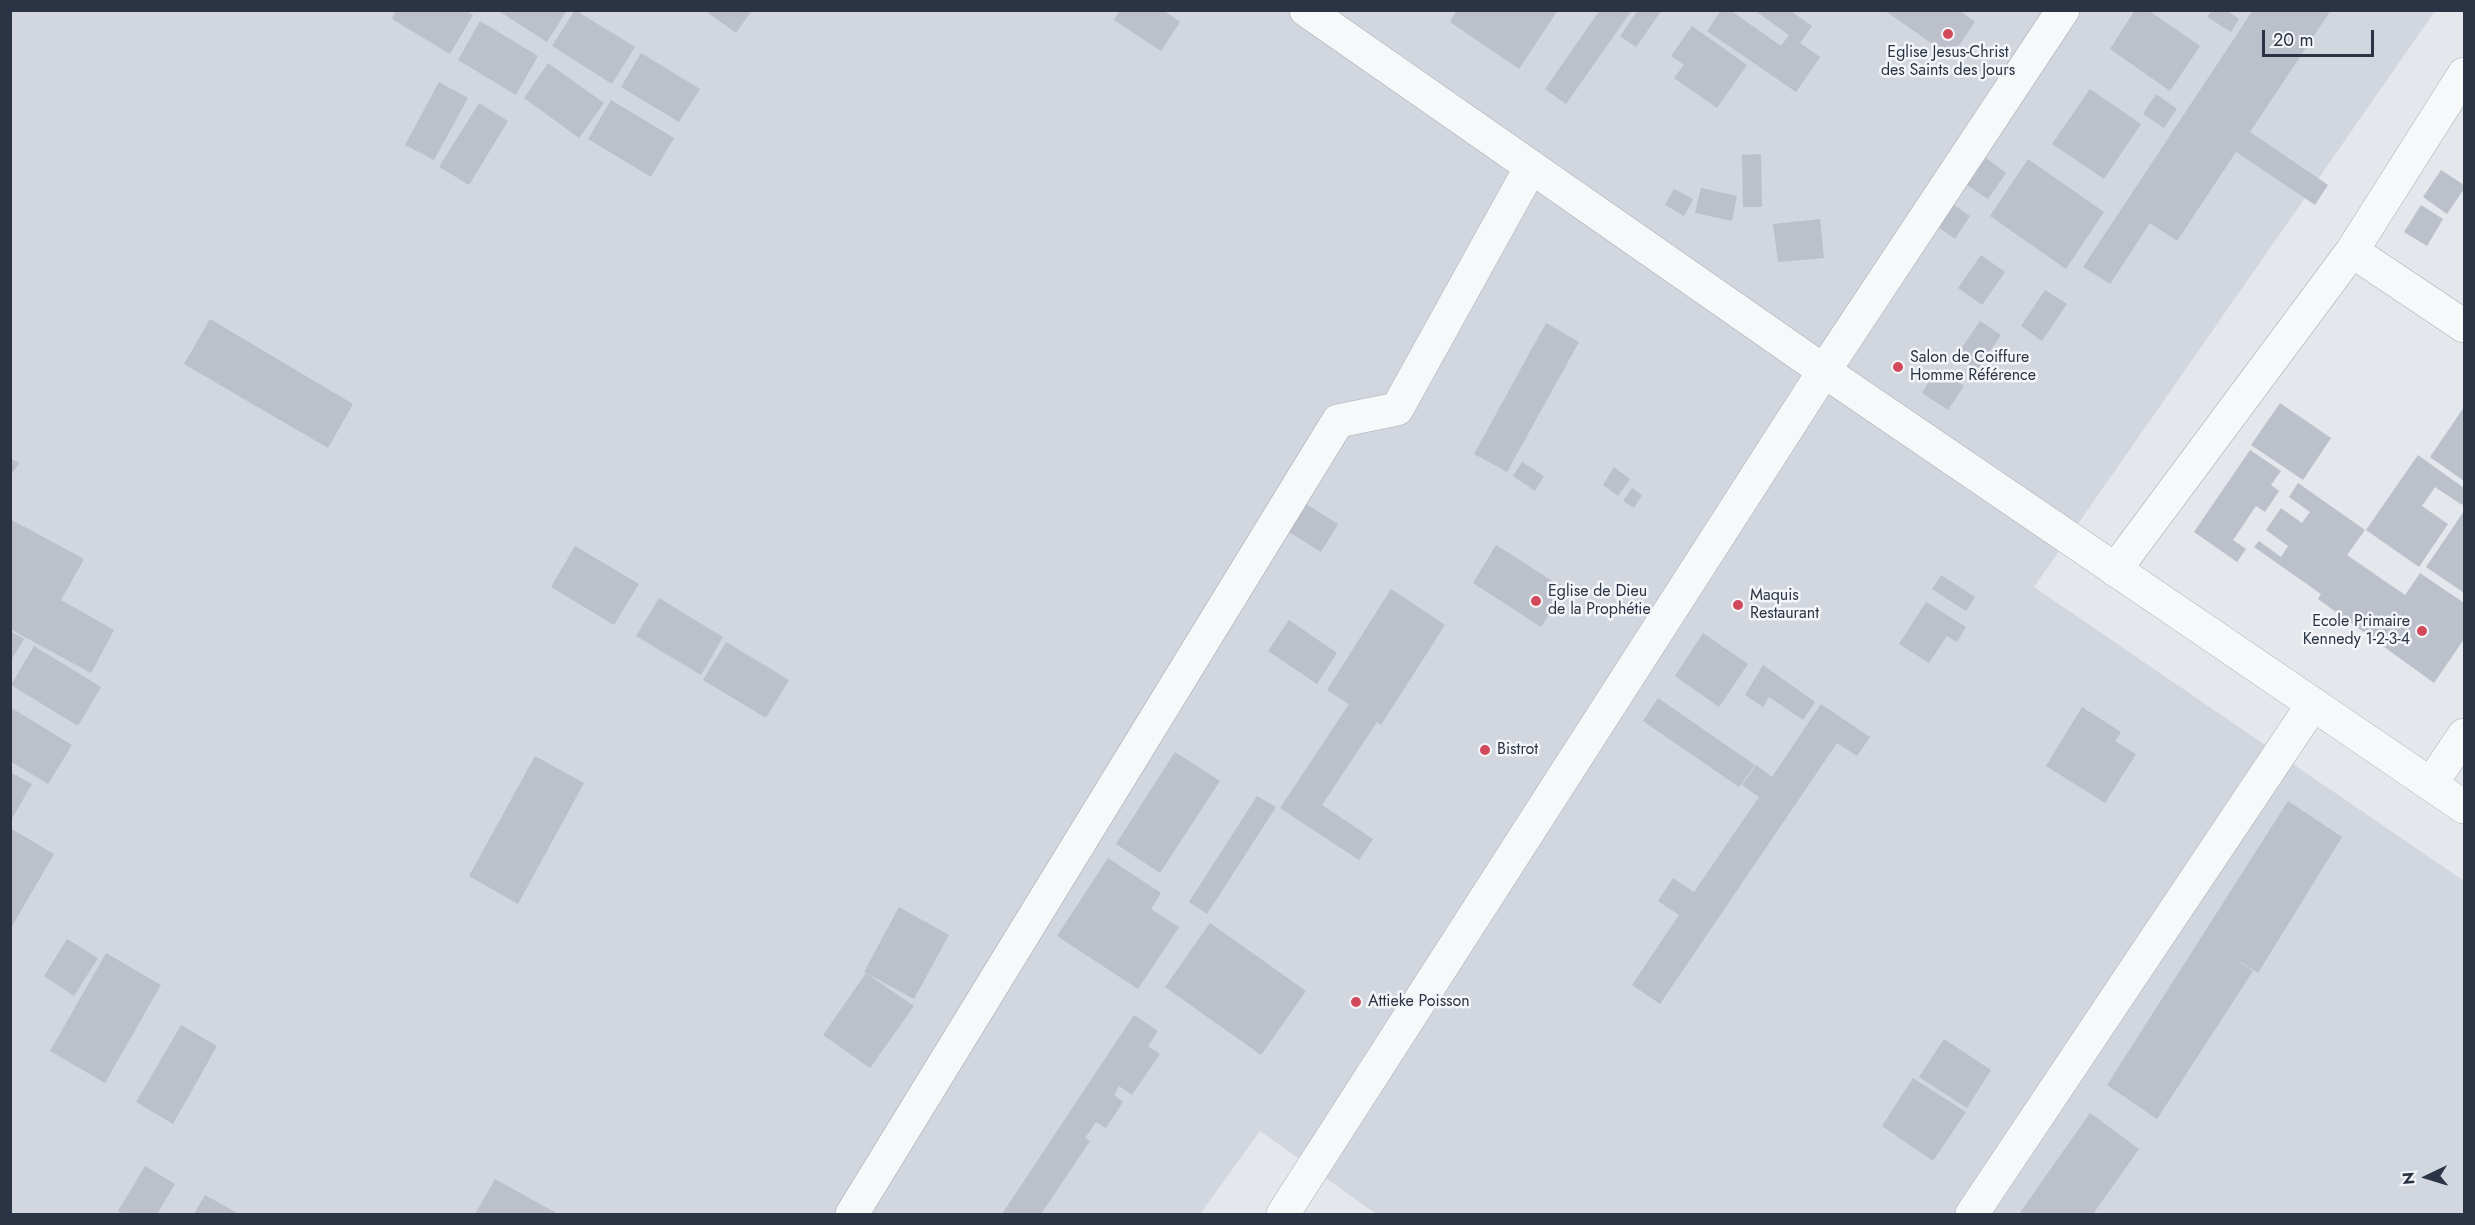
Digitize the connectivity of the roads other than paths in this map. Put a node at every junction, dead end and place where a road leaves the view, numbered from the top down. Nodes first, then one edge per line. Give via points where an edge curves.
1 (1306, 10) edge
2 (2063, 10) edge
3 (2464, 74) edge
4 (1531, 167) junction
5 (2352, 251) junction
6 (2464, 326) edge
7 (1824, 371) junction
8 (2115, 570) junction
9 (2313, 704) junction
10 (2464, 735) edge
11 (2431, 784) junction
12 (2464, 807) edge
13 (852, 1215) edge
14 (1283, 1215) edge
15 (1972, 1215) edge

1 - 4 street
2 - 7 street
3 - 5 street
4 - 7 street
4 - 13 street via 1397,409 1338,421
5 - 6 street
5 - 8 street
7 - 8 street
7 - 14 street
8 - 9 street
9 - 11 street
9 - 15 street
10 - 11 street
11 - 12 street

